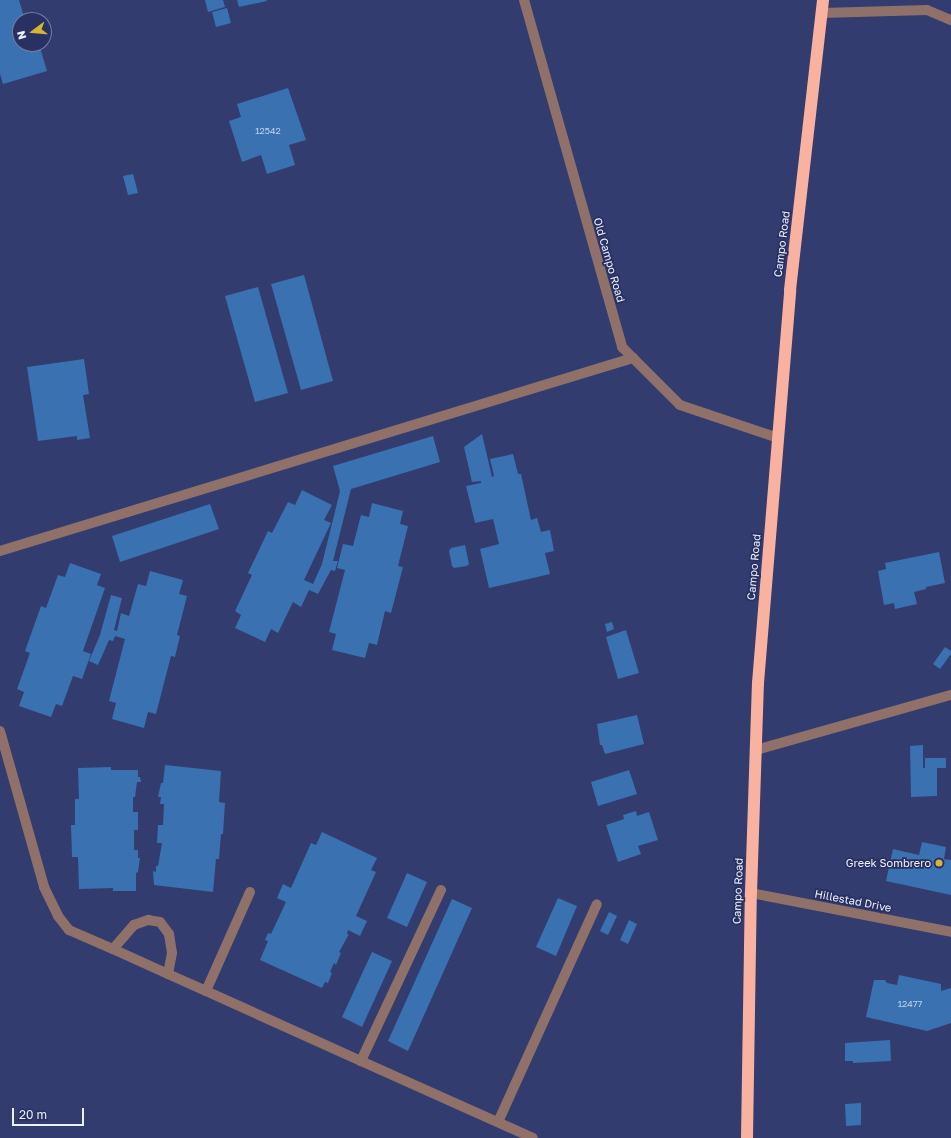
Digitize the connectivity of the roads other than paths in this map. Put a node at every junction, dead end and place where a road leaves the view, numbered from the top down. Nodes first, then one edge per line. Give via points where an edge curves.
1 (524, 0) edge
2 (823, 0) edge
3 (822, 13) junction
4 (951, 20) edge
5 (633, 358) junction
6 (778, 438) junction
7 (0, 551) edge
8 (951, 695) edge
9 (0, 731) edge
10 (756, 750) junction
11 (441, 890) dead end
12 (250, 892) dead end
13 (750, 893) junction
14 (597, 904) dead end
15 (951, 932) edge
16 (113, 949) junction
17 (168, 974) junction
18 (206, 991) junction
19 (361, 1061) junction
20 (498, 1122) junction
21 (533, 1138) edge
22 (747, 1138) edge

1 - 5 street, Old Campo Road via 622,347
2 - 3 highway, Campo Road
3 - 4 street via 927,10
3 - 6 highway, Campo Road via 790,290
5 - 6 street, Old Campo Road via 680,405
5 - 7 street
6 - 10 highway, Campo Road via 758,683
8 - 10 street
9 - 16 street via 44,887 58,916 69,930
10 - 13 highway, Campo Road
11 - 19 street
12 - 18 street
13 - 15 street, Hillestad Drive
13 - 22 highway, Campo Road
14 - 20 street
16 - 17 street
16 - 17 street via 134,925 148,920 160,922 169,934 172,953
17 - 18 street
18 - 19 street
19 - 20 street
20 - 21 street

